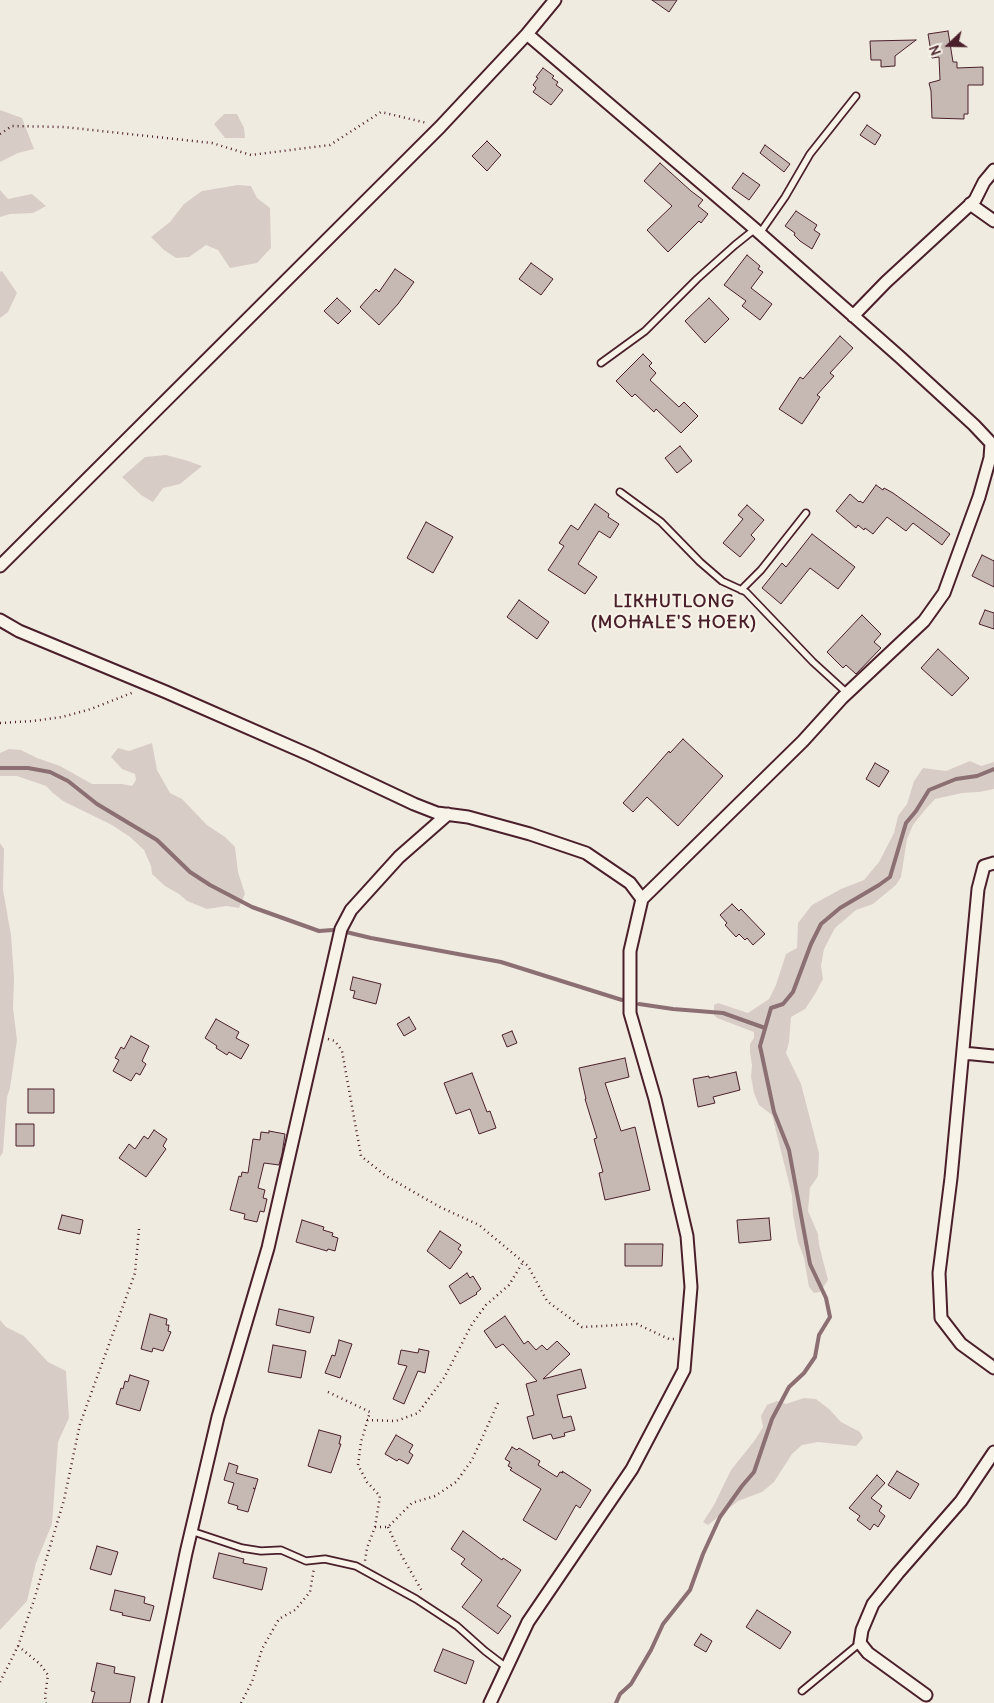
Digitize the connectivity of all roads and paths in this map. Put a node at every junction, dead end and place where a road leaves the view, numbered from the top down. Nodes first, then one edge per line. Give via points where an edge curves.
1 (555, 0) edge
2 (527, 34) junction
3 (856, 96) dead end
4 (440, 127) junction
5 (0, 134) edge
6 (994, 170) edge
7 (970, 204) junction
8 (994, 221) edge
9 (758, 231) junction
10 (853, 316) junction
11 (601, 363) dead end
12 (993, 442) edge
13 (620, 492) dead end
14 (806, 513) dead end
15 (0, 566) edge
16 (740, 590) junction
17 (0, 620) edge
18 (152, 686) junction
19 (847, 693) junction
20 (0, 723) edge
21 (448, 814) junction
22 (994, 863) edge
23 (642, 899) junction
24 (317, 1035) junction
25 (962, 1052) junction
26 (994, 1056) edge
27 (140, 1229) dead end
28 (523, 1262) junction
29 (686, 1339) junction
30 (994, 1368) edge
31 (328, 1392) dead end
32 (498, 1403) dead end
33 (367, 1420) junction
34 (994, 1452) edge
35 (374, 1527) junction
36 (388, 1527) junction
37 (191, 1531) junction
38 (315, 1560) junction
39 (364, 1570) junction
40 (422, 1603) junction
41 (860, 1643) junction
42 (18, 1646) junction
43 (506, 1667) junction
44 (0, 1682) edge
45 (802, 1691) dead end
46 (926, 1694) dead end
47 (46, 1703) edge
48 (155, 1703) edge
49 (241, 1703) edge
50 (490, 1703) edge

1 - 2 street
2 - 4 street
2 - 9 street
3 - 9 lane via 810,154 786,197
4 - 5 path via 381,112 330,145 251,154 212,143 64,127 12,126
4 - 15 street
6 - 7 street
7 - 8 street
7 - 10 street
9 - 10 street
9 - 11 lane via 697,279 645,331
10 - 12 street
12 - 19 street via 979,496 944,593 924,621
13 - 16 lane via 661,522 722,581
14 - 16 lane
16 - 19 lane via 746,592 812,662
17 - 18 street via 19,631
18 - 20 path via 62,717
18 - 21 street via 310,754 414,804
19 - 23 street via 803,741
21 - 23 street via 530,834 586,853 630,883
21 - 24 street via 399,857 351,910 341,929
22 - 25 street via 984,866 978,889
23 - 29 street via 630,951 630,1013 655,1099 687,1236 691,1287
24 - 28 path via 335,1041 342,1051 361,1156 386,1176 479,1225
24 - 37 street via 268,1248 218,1417
25 - 26 street
25 - 30 street via 940,1272 941,1318 961,1344
27 - 42 path via 135,1273 80,1424 64,1500
28 - 29 path via 547,1301 582,1327 637,1324 669,1339
28 - 33 path via 509,1285 486,1304 472,1324 444,1378 418,1413 396,1421
29 - 43 street via 684,1370 632,1469 528,1622
31 - 33 path via 370,1412
32 - 36 path via 472,1460 456,1482 435,1496 412,1503
33 - 35 path via 358,1465 380,1496
34 - 41 street via 961,1501 873,1604
35 - 36 path
35 - 39 path via 366,1548
36 - 40 path via 422,1591
37 - 38 lane via 242,1548 281,1550 306,1561
37 - 48 street
38 - 39 lane via 333,1561
38 - 49 path via 310,1592 295,1610 279,1619 262,1648 252,1682
39 - 40 lane
40 - 43 lane via 457,1626
41 - 45 lane
41 - 46 street via 868,1653
42 - 44 path
42 - 47 path via 48,1674
43 - 50 street

